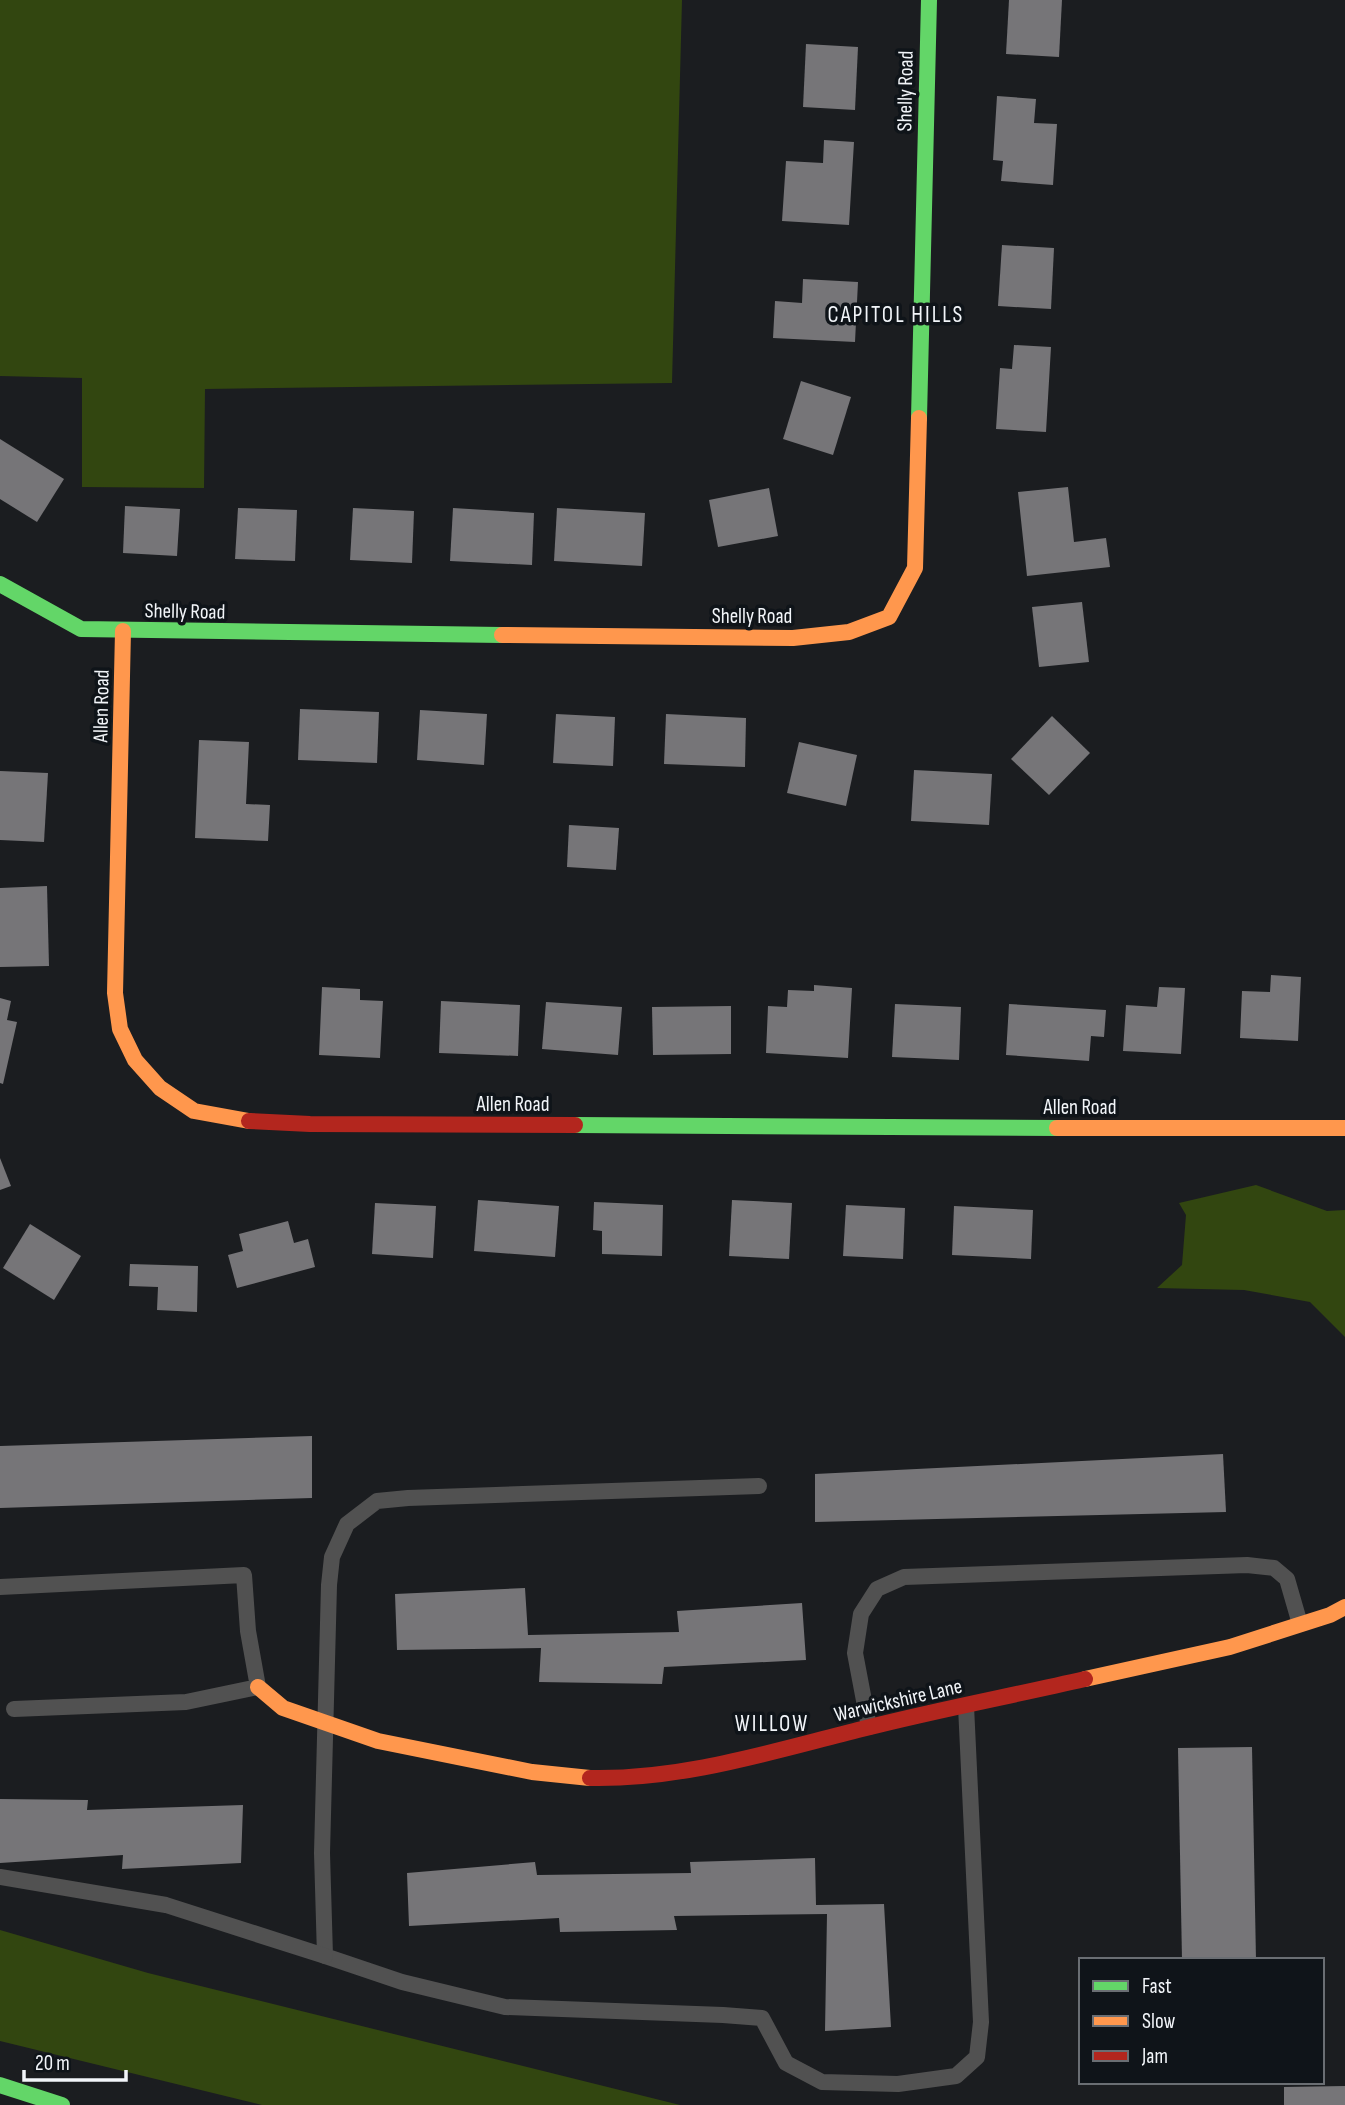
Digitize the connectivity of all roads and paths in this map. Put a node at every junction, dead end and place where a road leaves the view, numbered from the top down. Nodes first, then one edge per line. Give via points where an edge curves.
1 (929, 0) edge
2 (0, 584) edge
3 (124, 631) junction
4 (1345, 1128) edge
5 (759, 1486) dead end
6 (0, 1587) edge
7 (1345, 1607) edge
8 (1300, 1625) junction
9 (258, 1687) junction
10 (966, 1706) junction
11 (14, 1709) dead end
12 (326, 1724) junction
13 (869, 1727) junction
14 (0, 1877) edge
15 (325, 1956) junction
16 (0, 2085) edge
17 (62, 2105) edge

1 - 3 main road, Shelly Road via 915,568 889,617 849,632 793,638
2 - 3 main road, Shelly Road via 81,629
3 - 4 main road, Allen Road via 115,993 120,1029 135,1059 160,1088 194,1111 239,1120 310,1124
5 - 12 lane via 377,1500 347,1524 332,1557
6 - 9 lane via 244,1575
7 - 8 main road, Warwickshire Lane
8 - 10 main road, Warwickshire Lane via 1230,1647
8 - 13 lane via 1287,1579 1273,1568 1247,1565 904,1577 877,1588 861,1614 855,1653
9 - 11 lane via 186,1702
9 - 12 main road, Warwickshire Lane via 283,1708
10 - 13 main road, Warwickshire Lane
10 - 15 lane via 981,2022 977,2057 956,2076 898,2084 822,2082 786,2063 762,2018 505,2007 402,1982
12 - 13 main road, Warwickshire Lane via 378,1741 532,1772 593,1779 712,1766
12 - 15 lane
14 - 15 lane via 166,1905
16 - 17 main road

